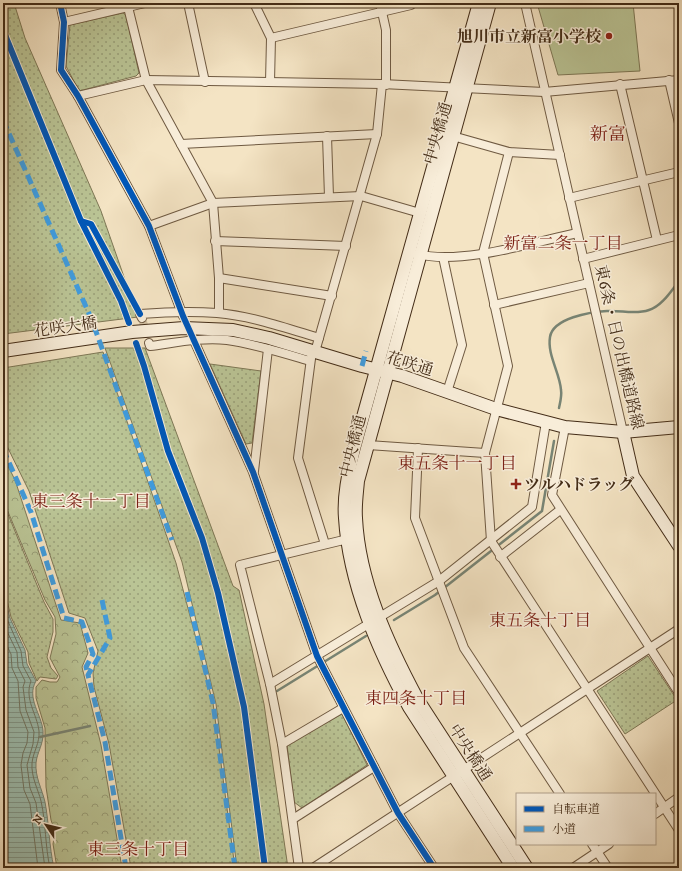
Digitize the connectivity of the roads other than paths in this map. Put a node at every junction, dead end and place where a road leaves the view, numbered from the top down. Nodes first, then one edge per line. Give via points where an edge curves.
1 (60, 3) edge
2 (146, 3) edge
3 (188, 3) edge
4 (254, 3) edge
5 (412, 3) edge
6 (479, 3) edge
7 (490, 3) edge
8 (525, 3) edge
9 (127, 5) edge
10 (381, 7) edge
11 (64, 22) junction
12 (271, 38) junction
13 (146, 80) junction
14 (669, 80) junction
15 (679, 80) edge
16 (205, 82) junction
17 (270, 82) junction
18 (384, 84) junction
19 (620, 84) junction
20 (462, 87) junction
21 (544, 92) junction
22 (78, 96) junction
23 (679, 123) edge
24 (377, 134) junction
25 (449, 135) junction
26 (327, 136) junction
27 (180, 144) junction
28 (509, 152) junction
29 (560, 155) junction
30 (679, 172) edge
31 (643, 181) junction
32 (361, 196) junction
33 (329, 197) junction
34 (569, 198) junction
35 (212, 204) junction
36 (420, 213) junction
37 (149, 226) junction
38 (577, 234) junction
39 (679, 235) edge
40 (657, 240) junction
41 (215, 241) junction
42 (346, 246) junction
43 (415, 253) junction
44 (483, 253) junction
45 (443, 257) junction
46 (583, 259) junction
47 (218, 278) junction
48 (589, 283) junction
49 (332, 296) junction
50 (494, 305) junction
51 (182, 313) junction
52 (219, 313) junction
53 (142, 318) dead end
54 (132, 332) joint
55 (319, 338) junction
56 (194, 339) junction
57 (149, 343) dead end
58 (268, 349) junction
59 (3, 351) edge
60 (312, 355) junction
61 (382, 371) junction
62 (447, 392) junction
63 (496, 409) junction
64 (546, 422) junction
65 (565, 427) junction
66 (679, 427) edge
67 (623, 432) junction
68 (368, 445) junction
69 (418, 448) junction
70 (485, 453) junction
71 (254, 472) junction
72 (560, 510) junction
73 (353, 538) junction
74 (678, 541) edge
75 (325, 544) junction
76 (495, 549) junction
77 (282, 555) junction
78 (441, 587) junction
79 (375, 619) junction
80 (679, 629) edge
81 (650, 648) junction
82 (320, 662) junction
83 (270, 684) junction
84 (587, 690) junction
85 (679, 693) edge
86 (343, 708) junction
87 (520, 733) junction
88 (282, 744) junction
89 (374, 767) junction
90 (458, 773) junction
91 (559, 793) edge
92 (654, 793) edge
93 (656, 796) edge
94 (679, 797) edge
95 (664, 808) junction
96 (398, 813) junction
97 (656, 813) edge
98 (292, 819) junction
99 (679, 830) edge
100 (593, 845) edge
101 (608, 845) edge
102 (598, 852) junction
103 (299, 868) edge
104 (313, 868) edge
105 (434, 868) edge
106 (513, 868) edge
107 (527, 868) edge
108 (573, 868) edge
109 (608, 868) edge

1 - 11 street
2 - 9 street
3 - 16 street
4 - 12 street
5 - 10 street
6 - 20 street, 中央橋通
7 - 20 street, 中央橋通
8 - 21 street, 東6条・日の出橋道路線
9 - 11 street
9 - 13 street
10 - 12 street
10 - 18 street via 386,30
11 - 22 street via 61,70
12 - 17 street
13 - 16 street
13 - 22 street
13 - 27 street
14 - 15 street
14 - 19 street
14 - 23 street
16 - 17 street
17 - 18 street
18 - 20 street
18 - 24 street
19 - 21 street
19 - 31 street
20 - 21 street
20 - 25 street, 中央橋通
21 - 29 street, 東6条・日の出橋道路線
22 - 37 street
24 - 26 street
24 - 32 street
25 - 28 street
25 - 36 street, 中央橋通
25 - 43 street, 中央橋通
26 - 27 street
26 - 33 street
27 - 35 street
28 - 29 street
28 - 44 street
29 - 34 street, 東6条・日の出橋道路線
30 - 31 street
31 - 34 street
31 - 40 street
32 - 33 street
32 - 36 street
32 - 42 street
33 - 35 street
34 - 38 street, 東6条・日の出橋道路線
35 - 37 street
35 - 41 street
36 - 43 street, 中央橋通
37 - 51 street
38 - 44 street
38 - 46 street, 東6条・日の出橋道路線
39 - 40 street
40 - 46 street
41 - 42 street
41 - 47 street
42 - 49 street
43 - 45 street
43 - 61 street, 中央橋通
44 - 45 street
44 - 50 street
45 - 62 street via 462,345
46 - 48 street, 東6条・日の出橋道路線
47 - 49 street
47 - 52 street
48 - 50 street
48 - 67 street, 東6条・日の出橋道路線
49 - 55 street
50 - 63 street via 508,366
51 - 52 street
51 - 53 street via 140,314
52 - 55 street via 268,322
54 - 59 street, 花咲大橋
54 - 60 street, 花咲通 via 184,328 233,330 269,338
55 - 60 street
56 - 57 street via 150,346
56 - 58 street via 225,340
56 - 71 street
58 - 60 street
58 - 71 street
60 - 61 street, 花咲通
60 - 75 street via 298,458
61 - 62 street, 花咲通
61 - 68 street, 中央橋通
61 - 73 street, 中央橋通 via 354,449 346,488 344,517
62 - 63 street, 花咲通
63 - 64 street, 花咲通
63 - 70 street
64 - 65 street, 花咲通
64 - 76 street via 532,507
65 - 67 street, 花咲通
65 - 72 street via 552,495
66 - 67 street, 花咲通
67 - 74 street, 東6条・日の出橋道路線 via 633,476
68 - 69 street
68 - 73 street, 中央橋通 via 358,481
69 - 70 street
69 - 78 street via 414,518
70 - 76 street
71 - 77 street
72 - 76 street
72 - 81 street
73 - 75 street
73 - 79 street, 中央橋通 via 353,570
75 - 77 street
76 - 78 street
76 - 84 street
77 - 82 street
77 - 83 street via 240,565
78 - 79 street
78 - 87 street via 464,648
79 - 82 street
79 - 90 street, 中央橋通 via 400,691
80 - 81 street
81 - 84 street
81 - 85 street
82 - 83 street
82 - 86 street
83 - 88 street
84 - 87 street
84 - 92 street
86 - 88 street
86 - 89 street
87 - 90 street
87 - 91 street
88 - 98 street
89 - 96 street
89 - 98 street
90 - 96 street
90 - 106 street, 中央橋通
90 - 107 street, 中央橋通
93 - 95 street
94 - 95 street
95 - 97 street
95 - 99 street
96 - 104 street
96 - 105 street
98 - 103 street
100 - 102 street
101 - 102 street
102 - 108 street
102 - 109 street

